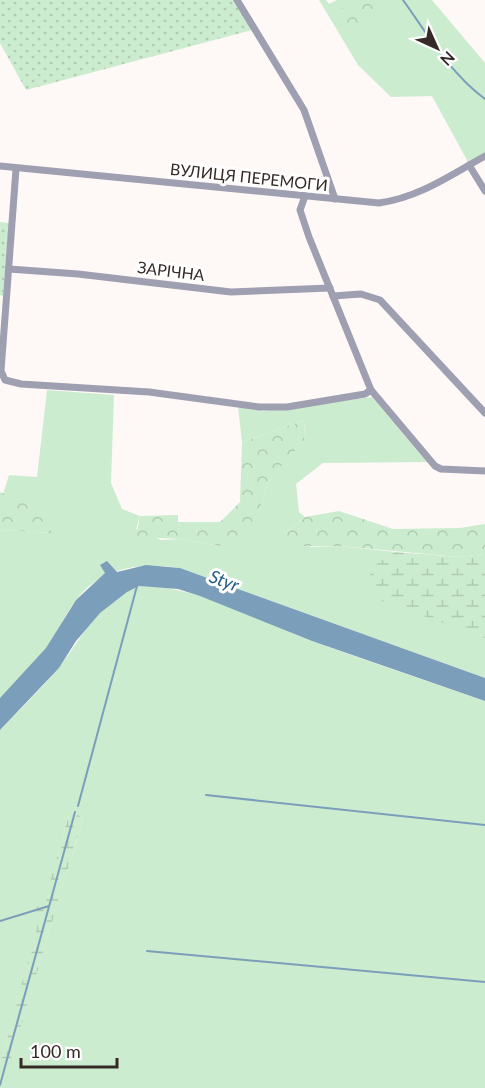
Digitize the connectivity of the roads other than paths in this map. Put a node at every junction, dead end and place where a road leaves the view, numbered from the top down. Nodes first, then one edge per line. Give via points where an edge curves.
1 (237, 0) edge
2 (485, 156) edge
3 (469, 165) junction
4 (0, 166) edge
5 (16, 169) junction
6 (485, 191) edge
7 (305, 196) junction
8 (335, 199) junction
9 (9, 269) junction
10 (330, 288) junction
11 (333, 296) junction
12 (2, 333) edge
13 (371, 390) junction
14 (485, 413) edge
15 (485, 471) edge

1 - 8 street via 304,110
2 - 3 street, ВУЛИЦЯ ПЕРЕМОГИ
3 - 6 street
3 - 8 street, ВУЛИЦЯ ПЕРЕМОГИ via 392,201
4 - 5 street, ВУЛИЦЯ ПЕРЕМОГИ
5 - 7 street, ВУЛИЦЯ ПЕРЕМОГИ
5 - 9 street
7 - 8 street, ВУЛИЦЯ ПЕРЕМОГИ
7 - 10 street via 300,210
9 - 10 street, ЗАРІЧНА via 231,292
9 - 12 street
10 - 11 street
11 - 13 street
11 - 14 street via 361,294 380,300
12 - 13 street via 1,371 9,382 287,407
13 - 15 street via 435,466

